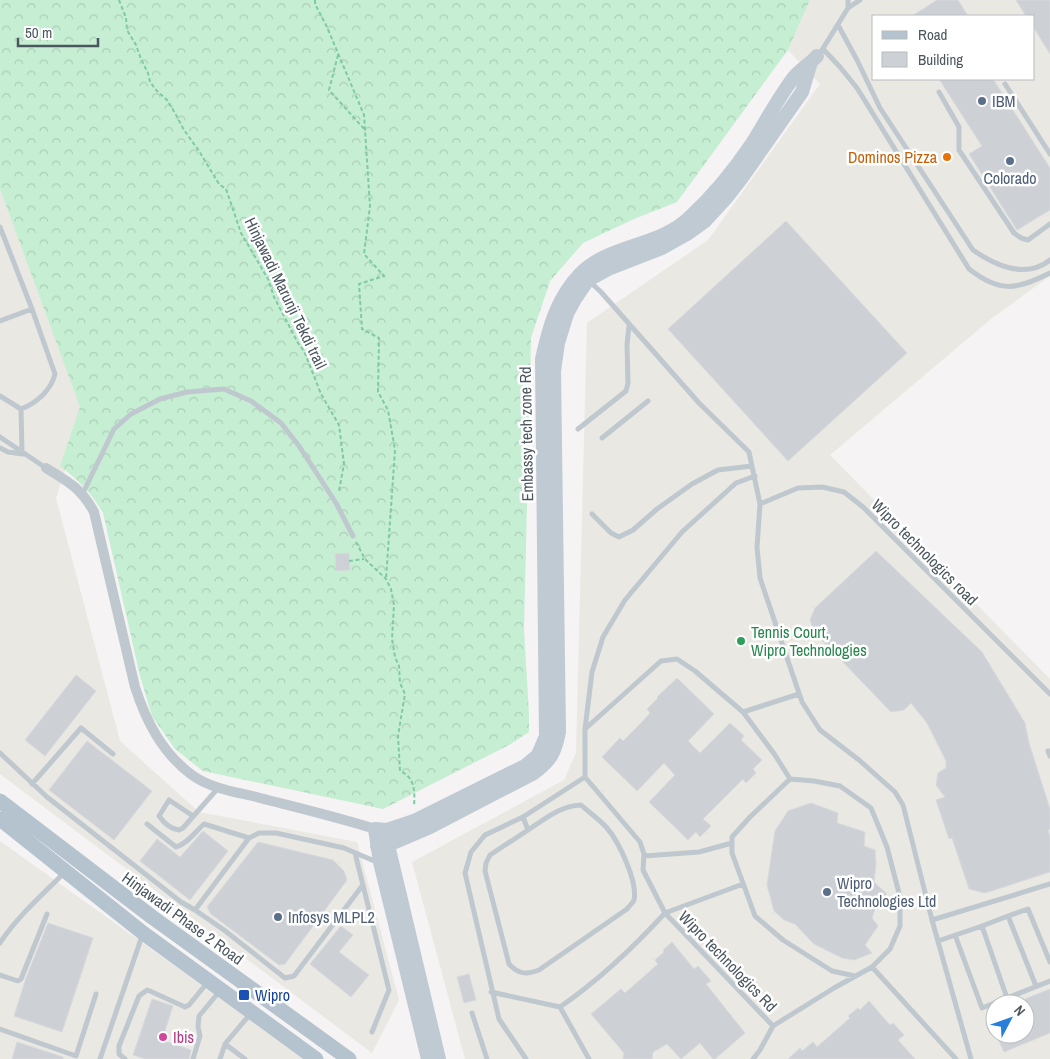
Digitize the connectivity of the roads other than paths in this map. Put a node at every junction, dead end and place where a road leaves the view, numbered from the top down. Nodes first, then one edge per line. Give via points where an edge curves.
1 (848, 0) edge
2 (860, 0) edge
3 (848, 8) junction
4 (838, 25) junction
5 (817, 56) junction
6 (1005, 84) dead end
7 (939, 92) dead end
8 (1050, 154) edge
9 (1050, 226) edge
10 (0, 227) edge
11 (1050, 260) edge
12 (1050, 273) edge
13 (585, 276) junction
14 (32, 309) junction
15 (0, 321) edge
16 (629, 326) junction
17 (0, 396) edge
18 (648, 400) dead end
19 (21, 409) junction
20 (578, 429) dead end
21 (0, 437) edge
22 (602, 438) dead end
23 (0, 448) edge
24 (23, 454) junction
25 (752, 466) junction
26 (46, 468) joint
27 (755, 476) junction
28 (83, 493) junction
29 (760, 504) junction
30 (592, 514) dead end
31 (353, 536) road end
32 (799, 694) junction
33 (1050, 694) edge
34 (743, 712) junction
35 (585, 728) junction
36 (1050, 751) edge
37 (0, 753) edge
38 (113, 754) dead end
39 (1050, 756) edge
40 (585, 777) junction
41 (790, 779) junction
42 (32, 784) junction
43 (219, 787) junction
44 (0, 801) edge
45 (193, 816) junction
46 (523, 816) junction
47 (0, 819) edge
48 (147, 824) dead end
49 (381, 829) junction
50 (528, 830) junction
51 (249, 838) junction
52 (732, 843) junction
53 (383, 846) junction
54 (354, 853) junction
55 (644, 856) junction
56 (380, 862) junction
57 (66, 871) junction
58 (743, 884) junction
59 (1050, 884) edge
60 (362, 886) junction
61 (195, 910) junction
62 (665, 913) junction
63 (46, 914) dead end
64 (1008, 916) junction
65 (932, 920) junction
66 (982, 926) junction
67 (144, 933) junction
68 (955, 935) junction
69 (938, 941) junction
70 (0, 943) edge
71 (1050, 962) edge
72 (872, 967) junction
73 (0, 975) edge
74 (855, 976) junction
75 (209, 981) junction
76 (1050, 981) edge
77 (1036, 986) junction
78 (221, 990) junction
79 (492, 992) junction
80 (96, 994) dead end
81 (1006, 994) edge
82 (1017, 994) edge
83 (560, 1007) junction
84 (985, 1007) edge
85 (252, 1013) junction
86 (472, 1014) dead end
87 (773, 1026) junction
88 (0, 1029) edge
89 (372, 1032) dead end
90 (225, 1044) junction
91 (76, 1057) edge
92 (100, 1059) edge
93 (125, 1059) edge
94 (193, 1059) edge
95 (220, 1059) edge
96 (245, 1059) edge
97 (316, 1059) edge
98 (349, 1059) edge
99 (428, 1059) edge
100 (439, 1059) edge
101 (487, 1059) edge
102 (526, 1059) edge
103 (589, 1059) edge
104 (753, 1059) edge
105 (956, 1059) edge
106 (971, 1059) edge

1 - 3 lane
2 - 3 lane
3 - 4 lane
4 - 5 lane
4 - 11 lane via 880,108 973,250 1006,267 1041,267
5 - 12 lane via 840,67 857,88 969,269 993,284 1011,288
5 - 13 street, Embassy tech zone Rd via 794,76 764,136 690,218 671,231 593,263
6 - 8 lane
7 - 9 lane via 960,127 959,150 1014,234 1028,240
10 - 14 lane
13 - 16 lane
13 - 49 street, Embassy tech zone Rd via 559,301 542,359 546,736 538,755 524,766 414,821
13 - 53 street via 567,314 555,355 559,732 556,748 552,757 534,773 430,827
14 - 15 lane
14 - 19 lane via 56,374 37,401
16 - 20 lane via 626,391
16 - 25 lane via 749,452
17 - 19 lane
18 - 22 lane
19 - 24 lane
21 - 24 lane
23 - 24 lane
24 - 26 lane
25 - 27 lane
25 - 30 lane via 718,470 692,484 633,530 619,537 610,533
26 - 28 street
27 - 29 lane
27 - 35 lane via 736,483 682,532 625,600 603,637 592,672
28 - 31 lane via 114,429 131,414 160,399 187,392 224,389 251,401 281,423 336,504
28 - 43 street via 94,512 135,687 147,719 180,765 193,776
29 - 32 lane via 757,547 760,578
29 - 33 lane, Wipro technologics road via 798,488 822,487 844,492 863,507
32 - 34 lane
32 - 65 lane via 820,730 895,792 903,805
34 - 35 lane via 676,659 662,661
34 - 41 lane
35 - 40 lane
36 - 39 lane
37 - 42 lane
38 - 42 lane via 80,728
40 - 46 lane
40 - 55 lane, Wipro technologics Rd via 640,842
41 - 52 lane via 750,817 732,837
41 - 72 lane via 840,786 871,808 887,848 900,897 900,926 890,949
42 - 61 lane
43 - 45 lane
43 - 49 street
44 - 98 main road, Hinjawadi Phase 2 Road via 152,918
45 - 45 lane via 179,830 173,829 159,816 169,800
46 - 50 lane
46 - 79 lane via 485,835 471,852 465,873
47 - 57 main road, Hinjawadi Phase 2 Road
48 - 51 lane via 176,847 204,824
49 - 53 street
50 - 50 lane via 552,814 569,806 581,805 609,830 622,851 632,879 634,901 539,970 521,974 509,964 485,871 490,855
51 - 54 lane via 259,833 276,832
51 - 61 lane
52 - 55 lane via 699,852
52 - 58 lane via 732,853
53 - 56 street
53 - 100 street
54 - 56 lane
54 - 60 lane
55 - 62 lane, Wipro technologics Rd via 643,870
56 - 99 street
57 - 67 main road, Hinjawadi Phase 2 Road
57 - 70 lane
58 - 62 lane
58 - 74 lane via 755,916 783,940 832,971
59 - 65 lane
60 - 61 lane via 294,976 285,978
60 - 89 lane via 389,990
62 - 83 lane via 588,988
62 - 87 lane, Wipro technologics Rd
63 - 73 lane via 21,979 18,981
64 - 66 lane
64 - 71 lane via 1028,909
64 - 77 lane
65 - 69 lane
66 - 68 lane
66 - 81 lane
67 - 75 main road, Hinjawadi Phase 2 Road
67 - 92 lane
68 - 69 lane
68 - 84 lane via 982,1008
69 - 106 lane
72 - 74 lane
72 - 105 lane
74 - 87 lane
75 - 78 main road, Hinjawadi Phase 2 Road
75 - 93 lane via 184,1007 147,990 139,996 119,1046
76 - 77 lane
77 - 82 lane
78 - 85 main road, Hinjawadi Phase 2 Road
78 - 94 lane via 199,1016 200,1036
79 - 83 lane
79 - 102 lane via 498,1019
80 - 91 lane
83 - 103 lane
85 - 90 lane
85 - 97 main road, Hinjawadi Phase 2 Road
86 - 101 lane
87 - 104 lane
88 - 91 lane
90 - 95 lane
90 - 96 lane

